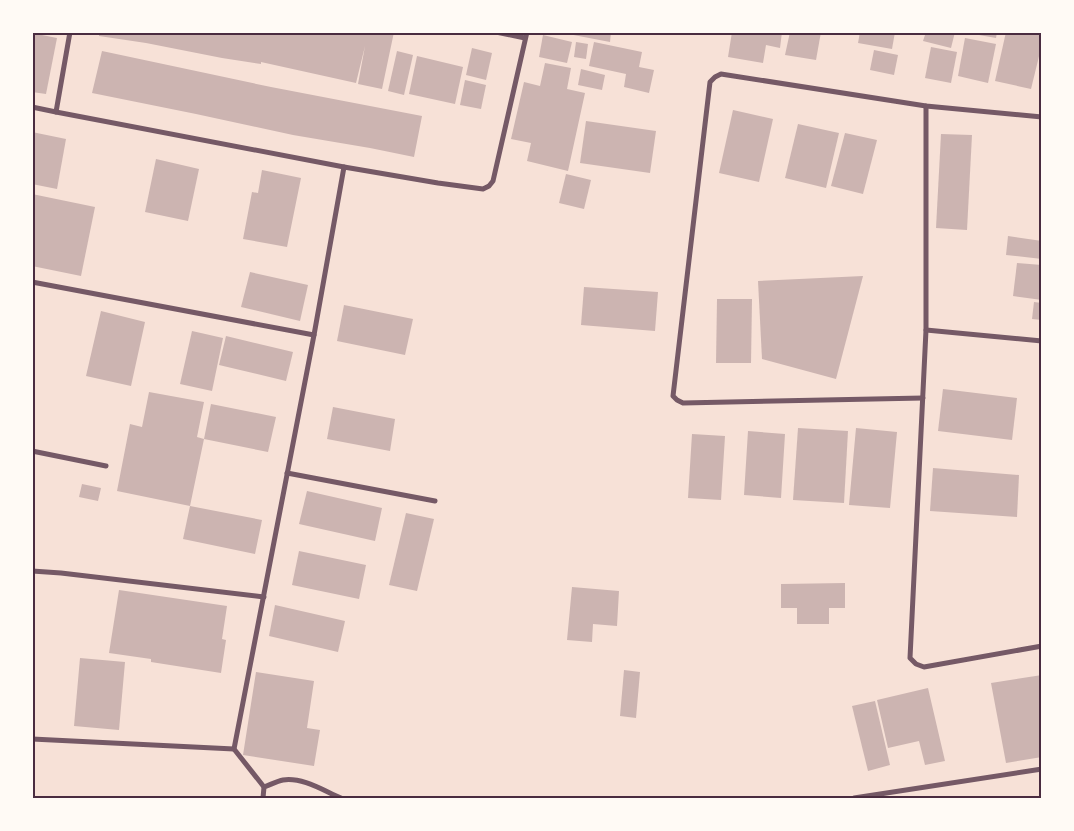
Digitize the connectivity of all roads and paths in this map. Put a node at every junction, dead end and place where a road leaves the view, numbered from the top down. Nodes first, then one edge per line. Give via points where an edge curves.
1 (70, 32) edge
2 (496, 32) edge
3 (526, 35) edge
4 (926, 106) junction
5 (32, 107) edge
6 (56, 112) junction
7 (1042, 117) edge
8 (344, 167) junction
9 (32, 282) edge
10 (926, 330) junction
11 (314, 335) junction
12 (1042, 341) edge
13 (924, 398) junction
14 (32, 451) edge
15 (106, 466) dead end
16 (287, 473) junction
17 (435, 501) dead end
18 (32, 571) edge
19 (264, 598) junction
20 (1042, 646) edge
21 (32, 739) edge
22 (234, 749) junction
23 (1042, 769) edge
24 (264, 787) junction
25 (263, 798) edge
26 (341, 798) edge
27 (854, 798) edge

1 - 6 street
2 - 3 street
3 - 8 street via 493,181 489,186 483,189
4 - 7 street
4 - 10 street
4 - 13 street via 721,74 710,82 673,396 683,403
5 - 6 street
6 - 8 street
8 - 11 street
9 - 11 street
10 - 12 street
10 - 13 street
11 - 16 street
13 - 20 street via 910,658 924,668
14 - 15 street
16 - 17 street
16 - 19 street
18 - 19 street
19 - 22 street
21 - 22 street
22 - 24 street
23 - 27 street
24 - 25 street
24 - 26 street via 284,780 297,781

